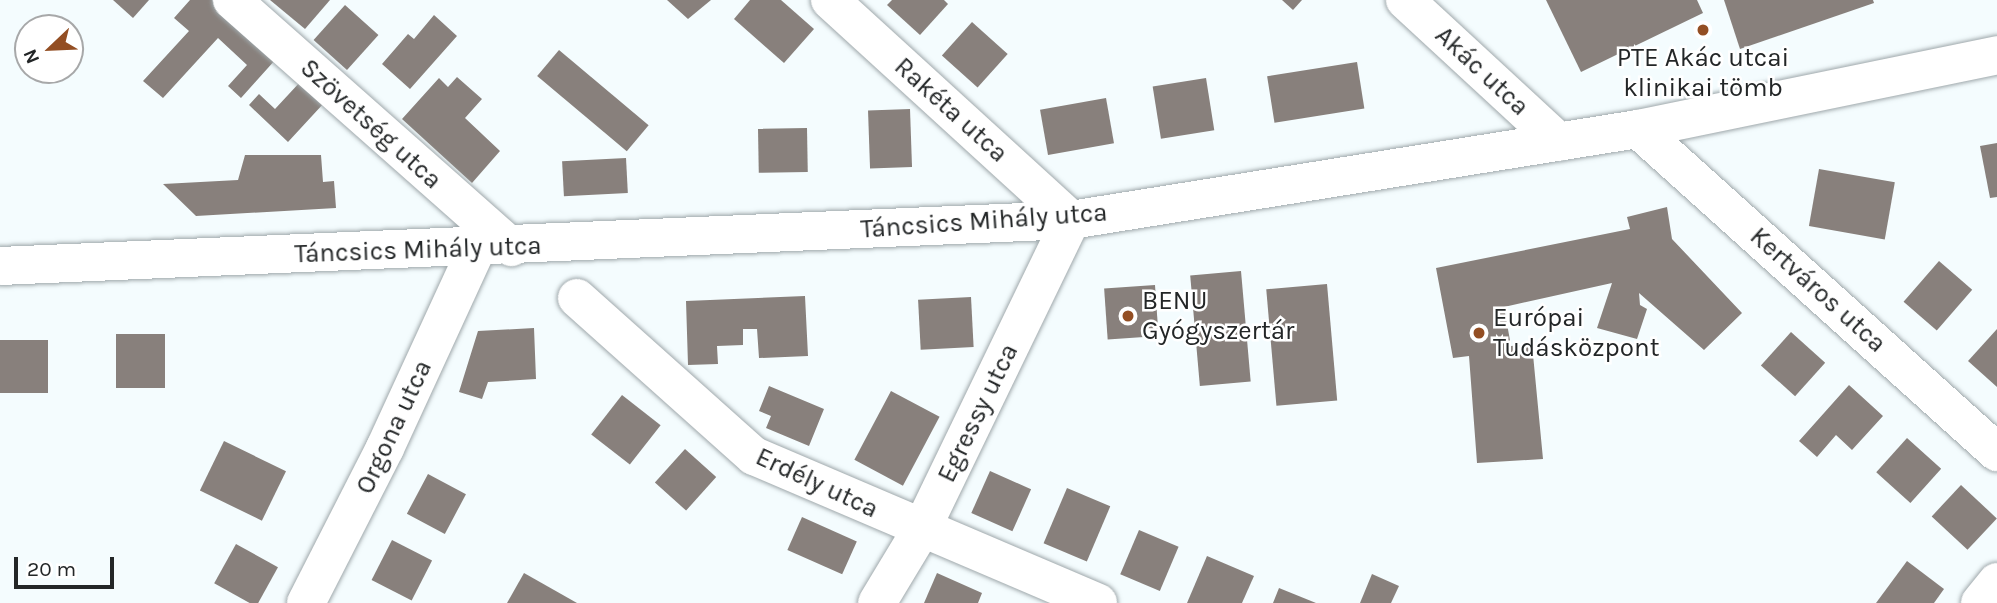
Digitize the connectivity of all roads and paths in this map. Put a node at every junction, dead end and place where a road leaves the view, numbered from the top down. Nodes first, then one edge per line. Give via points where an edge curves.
1 (232, 0) edge
2 (830, 0) edge
3 (1405, 0) edge
4 (1997, 55) edge
5 (1638, 129) junction
6 (1559, 142) junction
7 (1071, 220) junction
8 (494, 248) junction
9 (0, 266) edge
10 (577, 298) dead end
11 (1997, 452) edge
12 (921, 530) junction
13 (1997, 582) edge
14 (310, 602) edge
15 (877, 603) edge
16 (1098, 603) edge
17 (1980, 603) edge

1 - 8 street, Szövetség utca
2 - 7 street, Rakéta utca
3 - 6 street, Akác utca
4 - 5 street, Táncsics Mihály utca
5 - 6 street, Táncsics Mihály utca
5 - 11 street, Kertváros utca
6 - 7 street, Táncsics Mihály utca
7 - 8 street, Táncsics Mihály utca
7 - 12 street, Egressy utca
8 - 9 street, Táncsics Mihály utca
8 - 14 street, Orgona utca via 385,448
10 - 12 street, Erdély utca via 754,456
12 - 15 street, Egressy utca
12 - 16 street, Erdély utca
13 - 17 street

